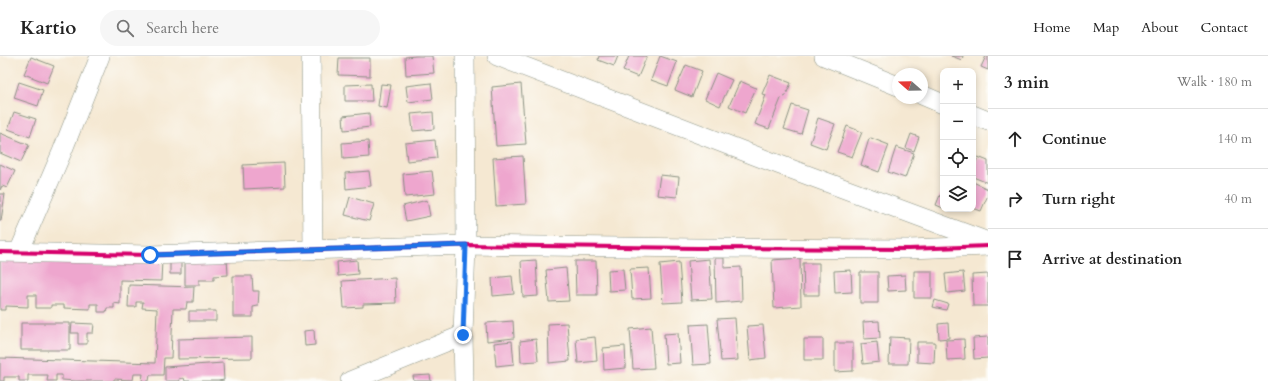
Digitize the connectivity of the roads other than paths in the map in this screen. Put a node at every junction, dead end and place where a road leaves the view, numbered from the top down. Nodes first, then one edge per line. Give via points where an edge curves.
1 (100, 56) edge
2 (311, 56) edge
3 (465, 56) edge
4 (497, 56) edge
5 (824, 56) edge
6 (892, 84) edge
7 (928, 98) edge
8 (940, 103) edge
9 (976, 117) edge
10 (988, 122) edge
11 (988, 242) edge
12 (466, 245) junction
13 (988, 246) edge
14 (313, 250) junction
15 (0, 252) edge
16 (19, 252) junction
17 (463, 335) junction
18 (350, 381) edge
19 (464, 381) edge

1 - 16 street
2 - 14 street
3 - 12 street
4 - 11 street
5 - 6 street
7 - 8 street
9 - 10 street
12 - 13 street via 697,248
12 - 14 street
12 - 17 street
14 - 16 street via 150,255
15 - 16 street
17 - 18 street
17 - 19 street

